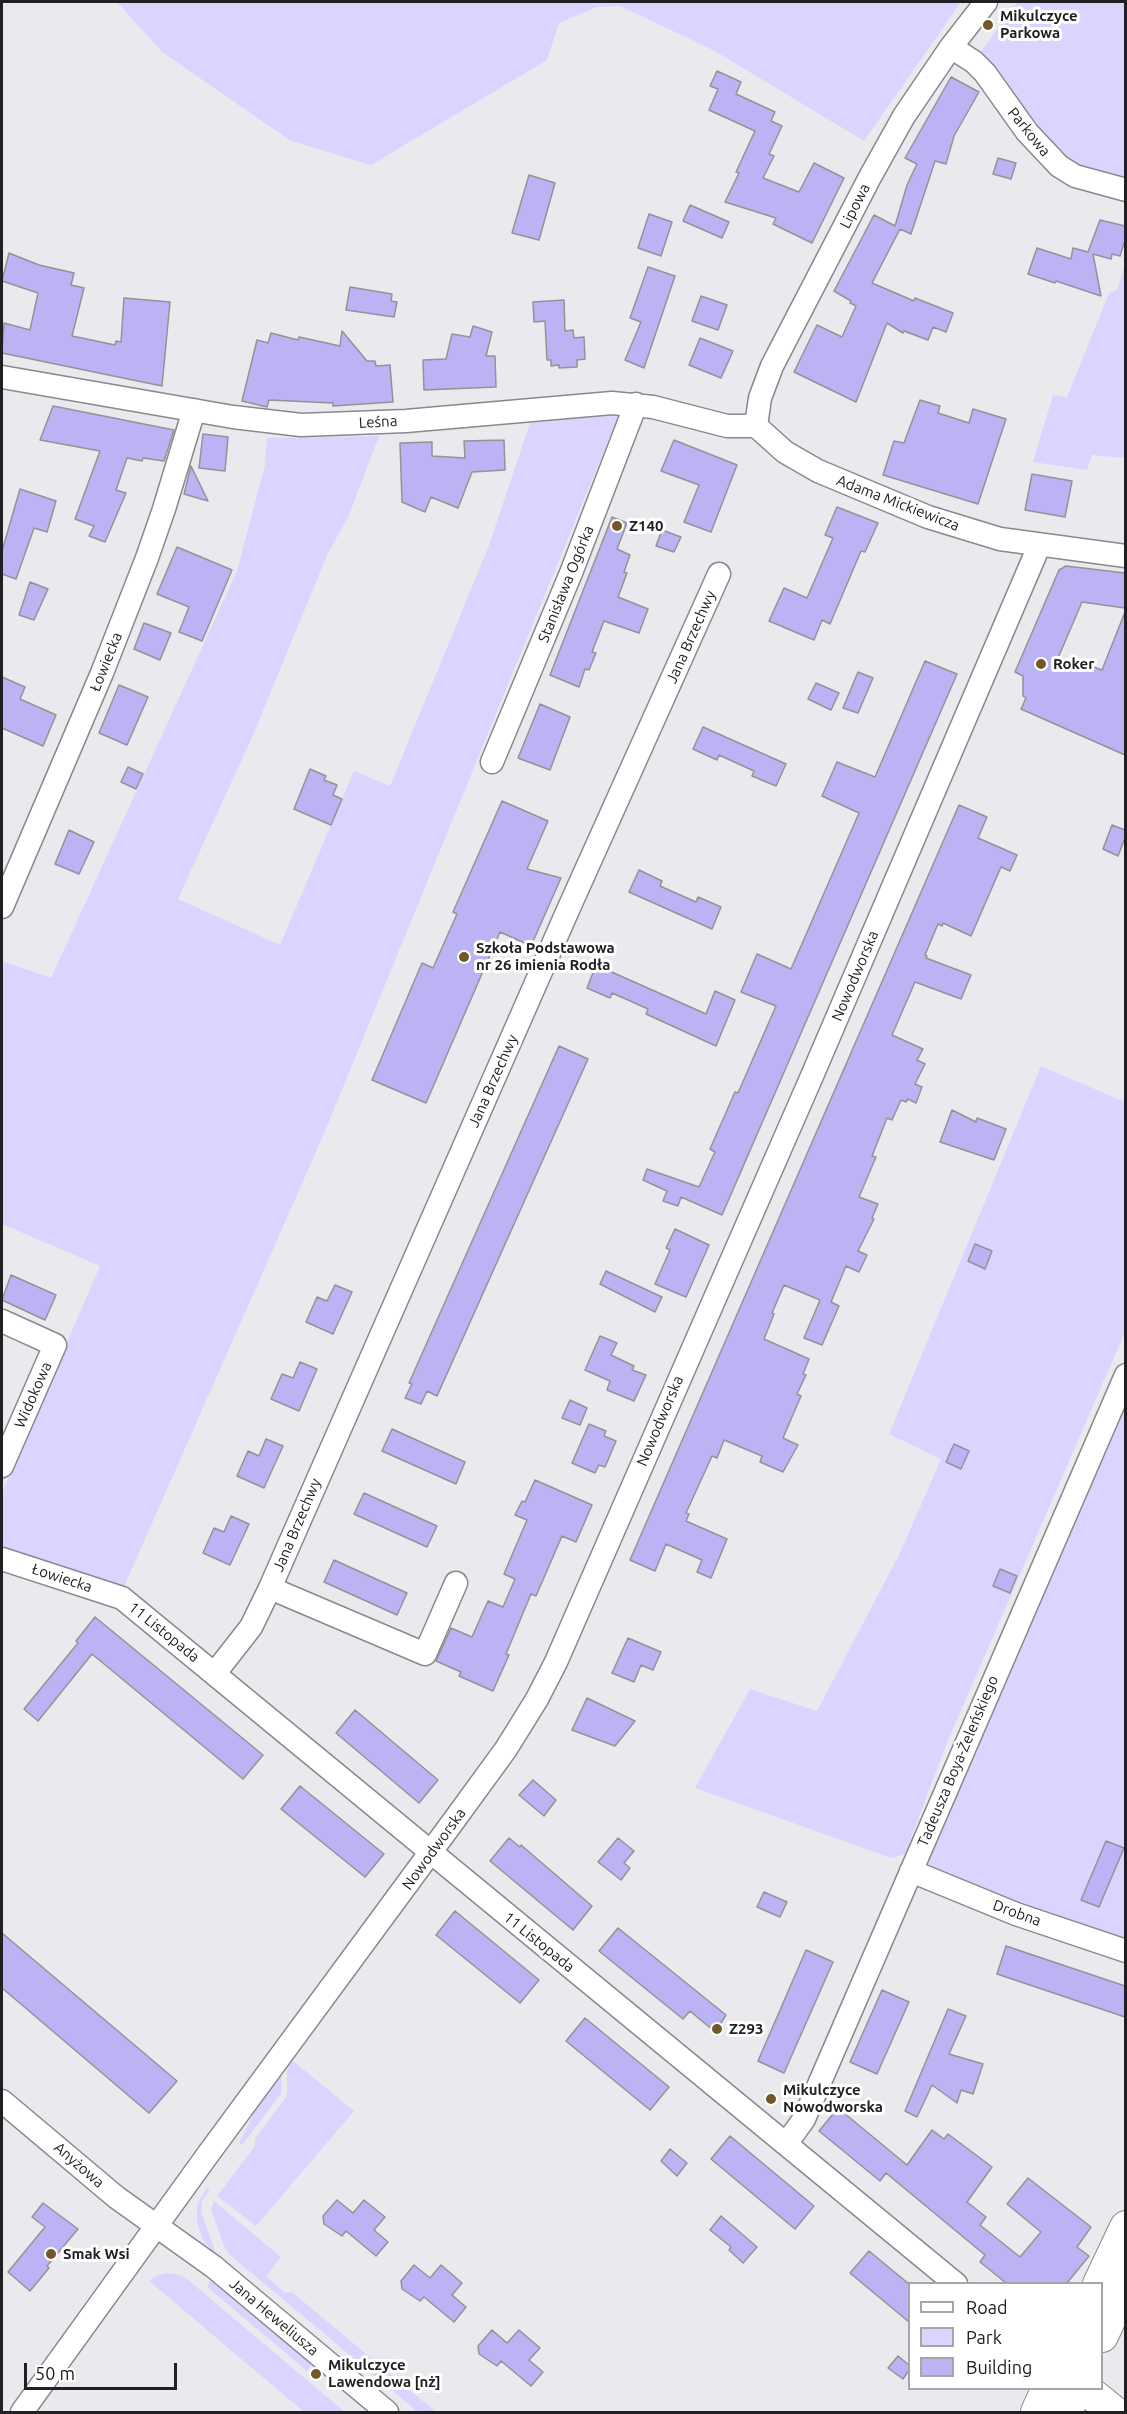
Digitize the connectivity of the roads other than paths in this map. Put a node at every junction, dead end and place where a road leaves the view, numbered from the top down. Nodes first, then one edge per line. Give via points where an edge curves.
1 (986, 2) edge
2 (951, 47) junction
3 (1125, 190) edge
4 (2, 377) edge
5 (636, 404) junction
6 (194, 410) junction
7 (756, 426) junction
8 (1039, 546) junction
9 (1125, 556) edge
10 (719, 574) dead end
11 (492, 762) dead end
12 (2, 907) edge
13 (2, 1321) edge
14 (1125, 1375) edge
15 (2, 1466) edge
16 (2, 1559) edge
17 (456, 1583) dead end
18 (270, 1588) junction
19 (122, 1598) joint
20 (215, 1673) junction
21 (431, 1853) junction
22 (910, 1871) junction
23 (1125, 1951) edge
24 (2, 2101) edge
25 (786, 2144) junction
26 (157, 2226) junction
27 (1125, 2227) edge
28 (955, 2282) edge
29 (1099, 2282) edge
30 (1125, 2283) edge
31 (1103, 2332) edge
32 (1047, 2390) edge
33 (1076, 2390) edge
34 (1086, 2390) edge
35 (22, 2412) edge
36 (387, 2412) edge
37 (1037, 2412) edge
38 (1066, 2412) edge
39 (1114, 2412) edge

1 - 2 street, Lipowa
2 - 3 street, Parkowa via 985,73 1027,132 1059,166 1075,176
2 - 7 street, Lipowa via 892,137 772,366 760,398
4 - 6 street, Leśna
5 - 6 street, Leśna via 587,404 406,421 301,425
5 - 7 street, Leśna via 727,426
5 - 11 street, Stanisława Ogórka
6 - 12 street, Łowiecka via 147,558
7 - 8 street, Adama Mickiewicza via 785,452 818,471 891,503 992,536
8 - 9 street, Adama Mickiewicza
8 - 21 street, Nowodworska via 556,1662 518,1731
10 - 18 street, Jana Brzechwy
13 - 15 street, Widokowa via 56,1345
14 - 22 street, Tadeusza Boya-Żeleńskiego
16 - 19 street, Łowiecka
17 - 18 street, Jana Brzechwy via 425,1654
18 - 20 street, Jana Brzechwy via 251,1627
19 - 20 street, 11 Listopada
20 - 21 street, 11 Listopada
21 - 25 street, 11 Listopada
21 - 26 street, Nowodworska
22 - 23 street, Drobna via 1016,1914
22 - 25 street, Tadeusza Boya-Żeleńskiego via 804,2119
24 - 26 street, Anyżowa via 116,2197
25 - 28 street, 11 Listopada
26 - 35 street, Nowodworska
26 - 36 street, Jana Heweliusza via 214,2267
27 - 29 main road
30 - 31 main road
32 - 37 main road
33 - 38 main road
34 - 39 main road

